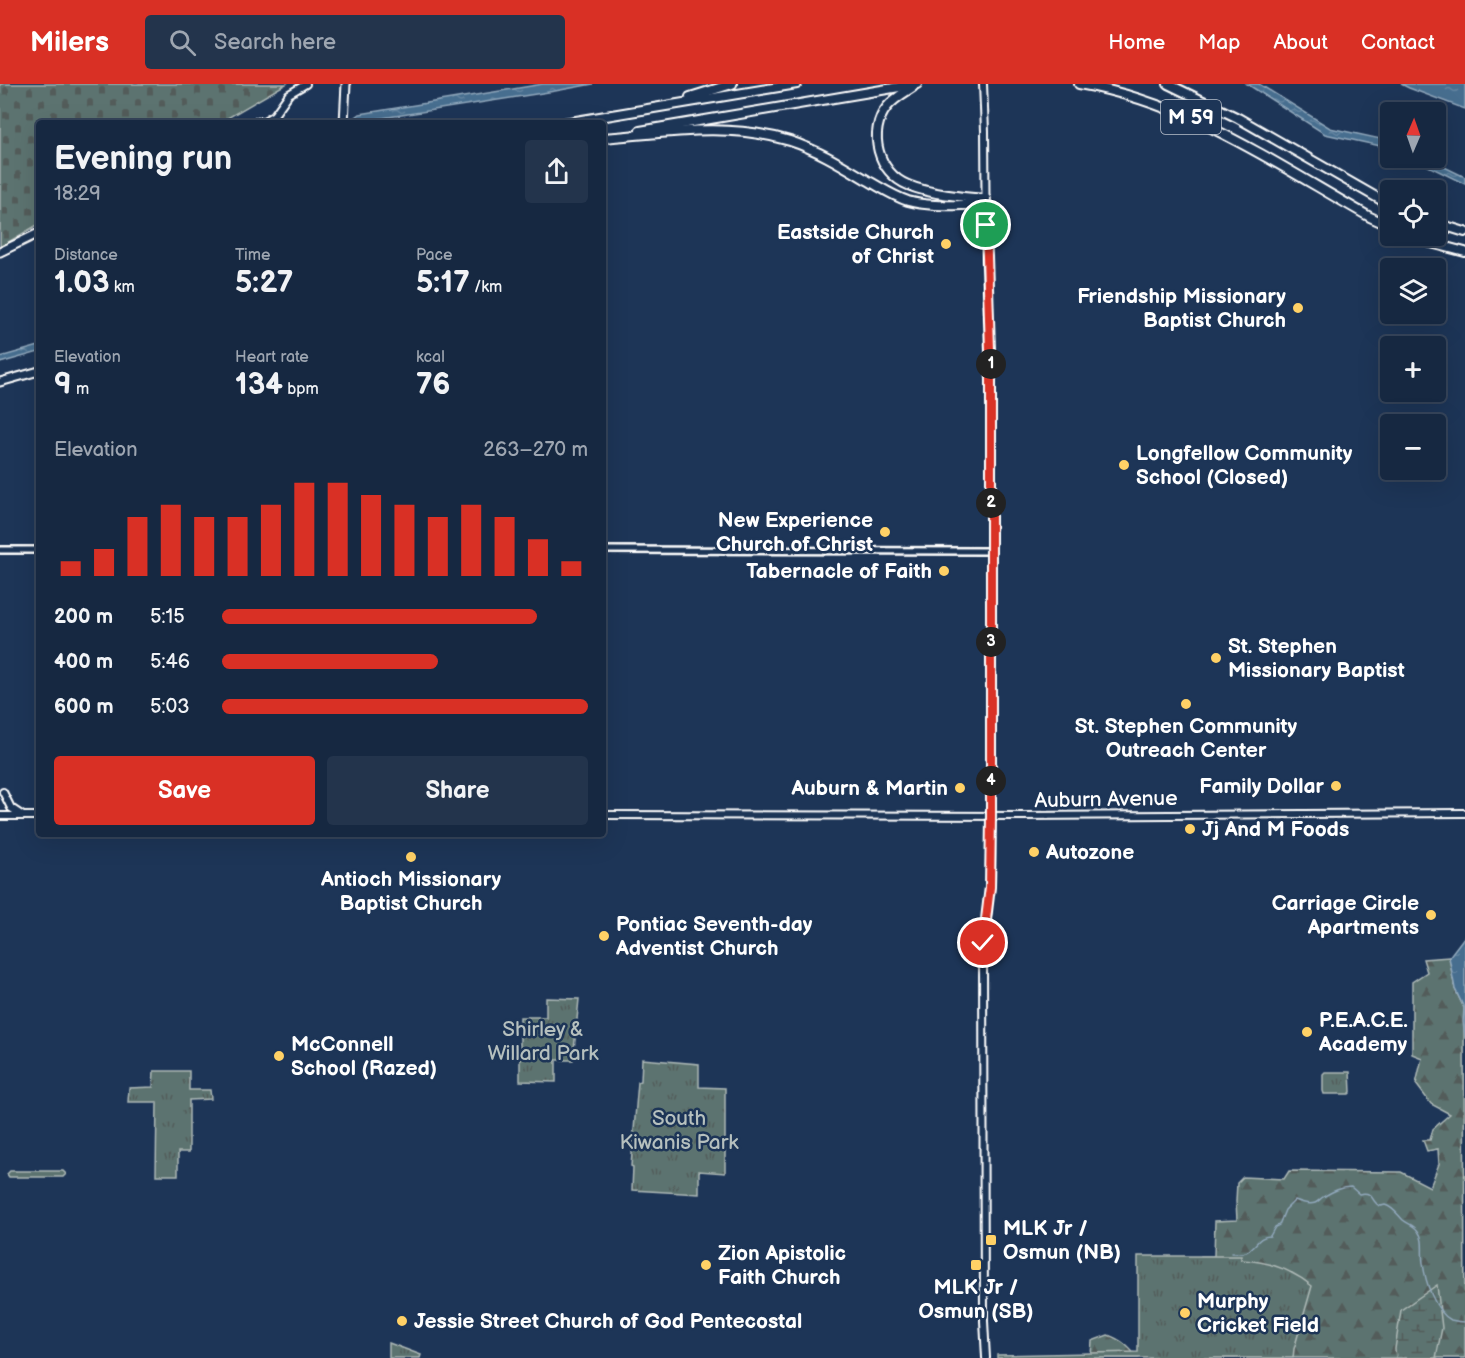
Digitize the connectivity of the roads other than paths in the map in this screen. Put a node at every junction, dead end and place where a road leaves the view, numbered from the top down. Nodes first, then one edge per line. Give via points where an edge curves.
1 (306, 84) edge
2 (346, 84) edge
3 (732, 84) edge
4 (797, 84) edge
5 (917, 84) edge
6 (983, 84) edge
7 (1079, 84) edge
8 (1159, 84) edge
9 (1168, 84) edge
10 (1192, 96) junction
11 (670, 105) junction
12 (268, 120) edge
13 (345, 120) edge
14 (582, 120) edge
15 (606, 136) edge
16 (606, 137) edge
17 (1380, 199) edge
18 (986, 202) junction
19 (1380, 221) edge
20 (1446, 226) edge
21 (1465, 232) edge
22 (36, 234) edge
23 (1442, 246) edge
24 (0, 252) edge
25 (1465, 252) edge
26 (36, 372) edge
27 (0, 382) edge
28 (0, 550) edge
29 (36, 550) edge
30 (606, 550) edge
31 (991, 551) junction
32 (0, 798) edge
33 (1465, 813) edge
34 (0, 816) edge
35 (23, 816) junction
36 (36, 816) edge
37 (606, 816) edge
38 (991, 816) junction
39 (986, 1358) edge

1 - 12 main road via 285,98
2 - 13 highway
3 - 11 highway
4 - 11 highway
5 - 15 highway
5 - 18 highway via 892,101 880,121 877,140 885,165 897,179 914,188
6 - 18 main road
7 - 19 highway, M 59 via 1138,98 1198,121
8 - 10 highway, M 59
9 - 10 highway
10 - 17 highway, M 59
11 - 14 highway
16 - 18 highway via 711,130 752,132 809,148 906,200 932,204
18 - 31 main road
20 - 21 highway
22 - 24 highway
23 - 25 highway
26 - 27 highway
28 - 29 street
30 - 31 street
31 - 38 main road
32 - 35 main road via 3,792 11,808
33 - 38 main road, Auburn Avenue
34 - 35 main road
35 - 36 main road
37 - 38 main road, Auburn Avenue
38 - 39 main road via 983,953

